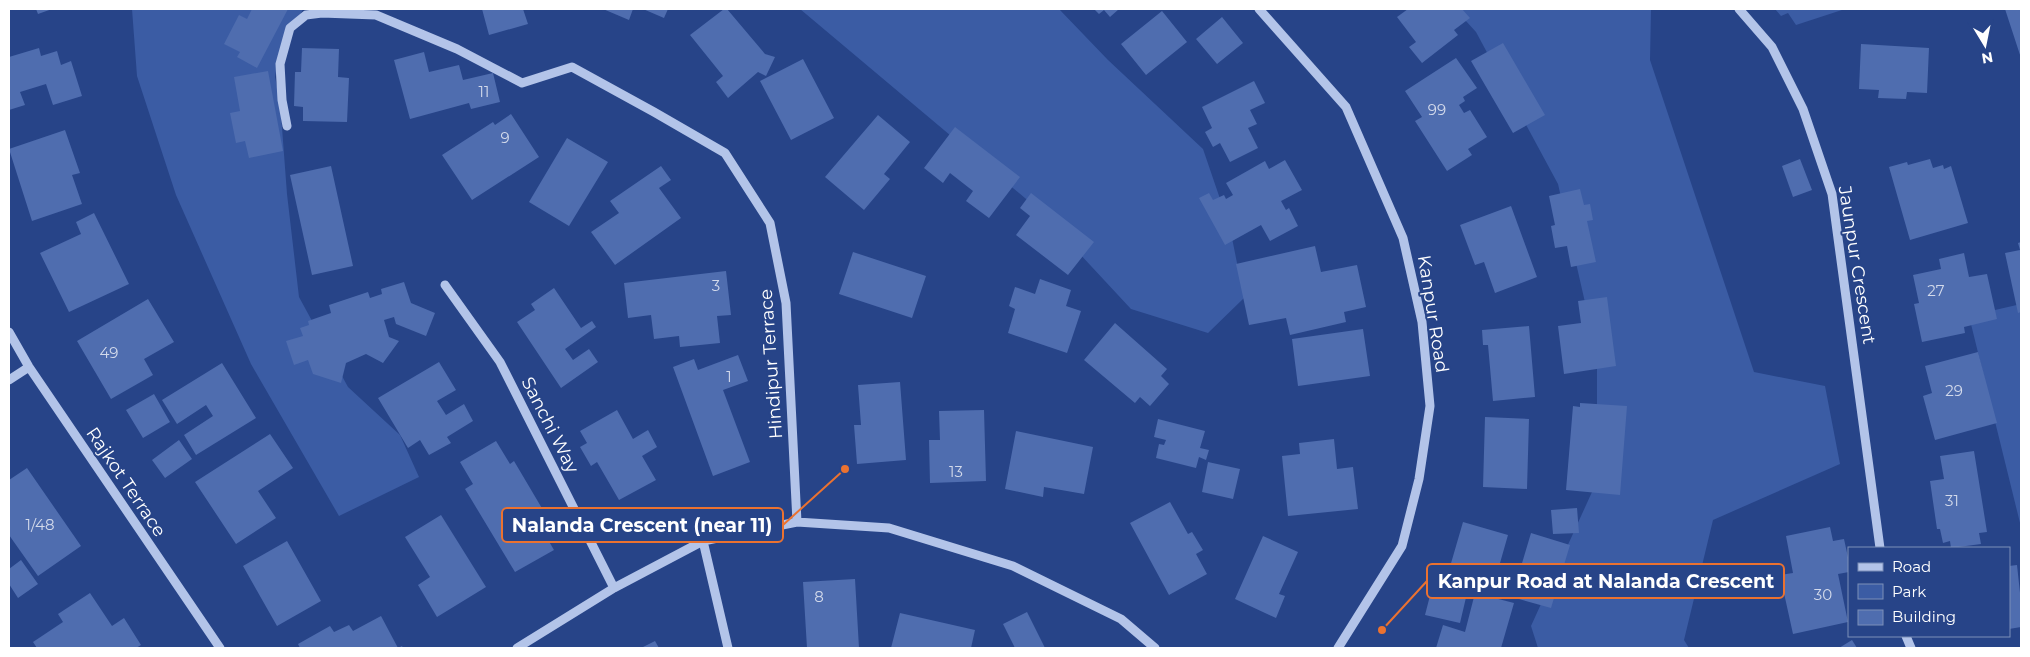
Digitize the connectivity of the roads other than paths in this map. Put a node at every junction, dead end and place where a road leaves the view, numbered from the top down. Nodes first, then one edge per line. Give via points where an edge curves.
1 (1259, 9) edge
2 (1739, 9) edge
3 (287, 126) dead end
4 (445, 286) dead end
5 (9, 332) edge
6 (29, 367) junction
7 (9, 380) edge
8 (797, 522) junction
9 (703, 541) junction
10 (1880, 547) edge
11 (614, 588) junction
12 (220, 648) edge
13 (517, 648) edge
14 (728, 648) edge
15 (1155, 648) edge
16 (1338, 648) edge

1 - 16 street, Kanpur Road via 1346,107 1403,238 1422,322 1430,406 1419,479 1402,546
2 - 10 street, Jaunpur Crescent via 1772,47 1799,100 1832,194
3 - 8 street, Hindipur Terrace via 280,64 290,28 306,15 376,16 457,49 522,83 572,68 725,153 770,223 786,303
4 - 11 street, Sanchi Way via 500,362
5 - 6 street, Rajkot Terrace
6 - 7 street
6 - 12 street, Rajkot Terrace
8 - 9 street
8 - 15 street via 889,528 1013,566 1121,619
9 - 11 street
9 - 14 street
11 - 13 street

